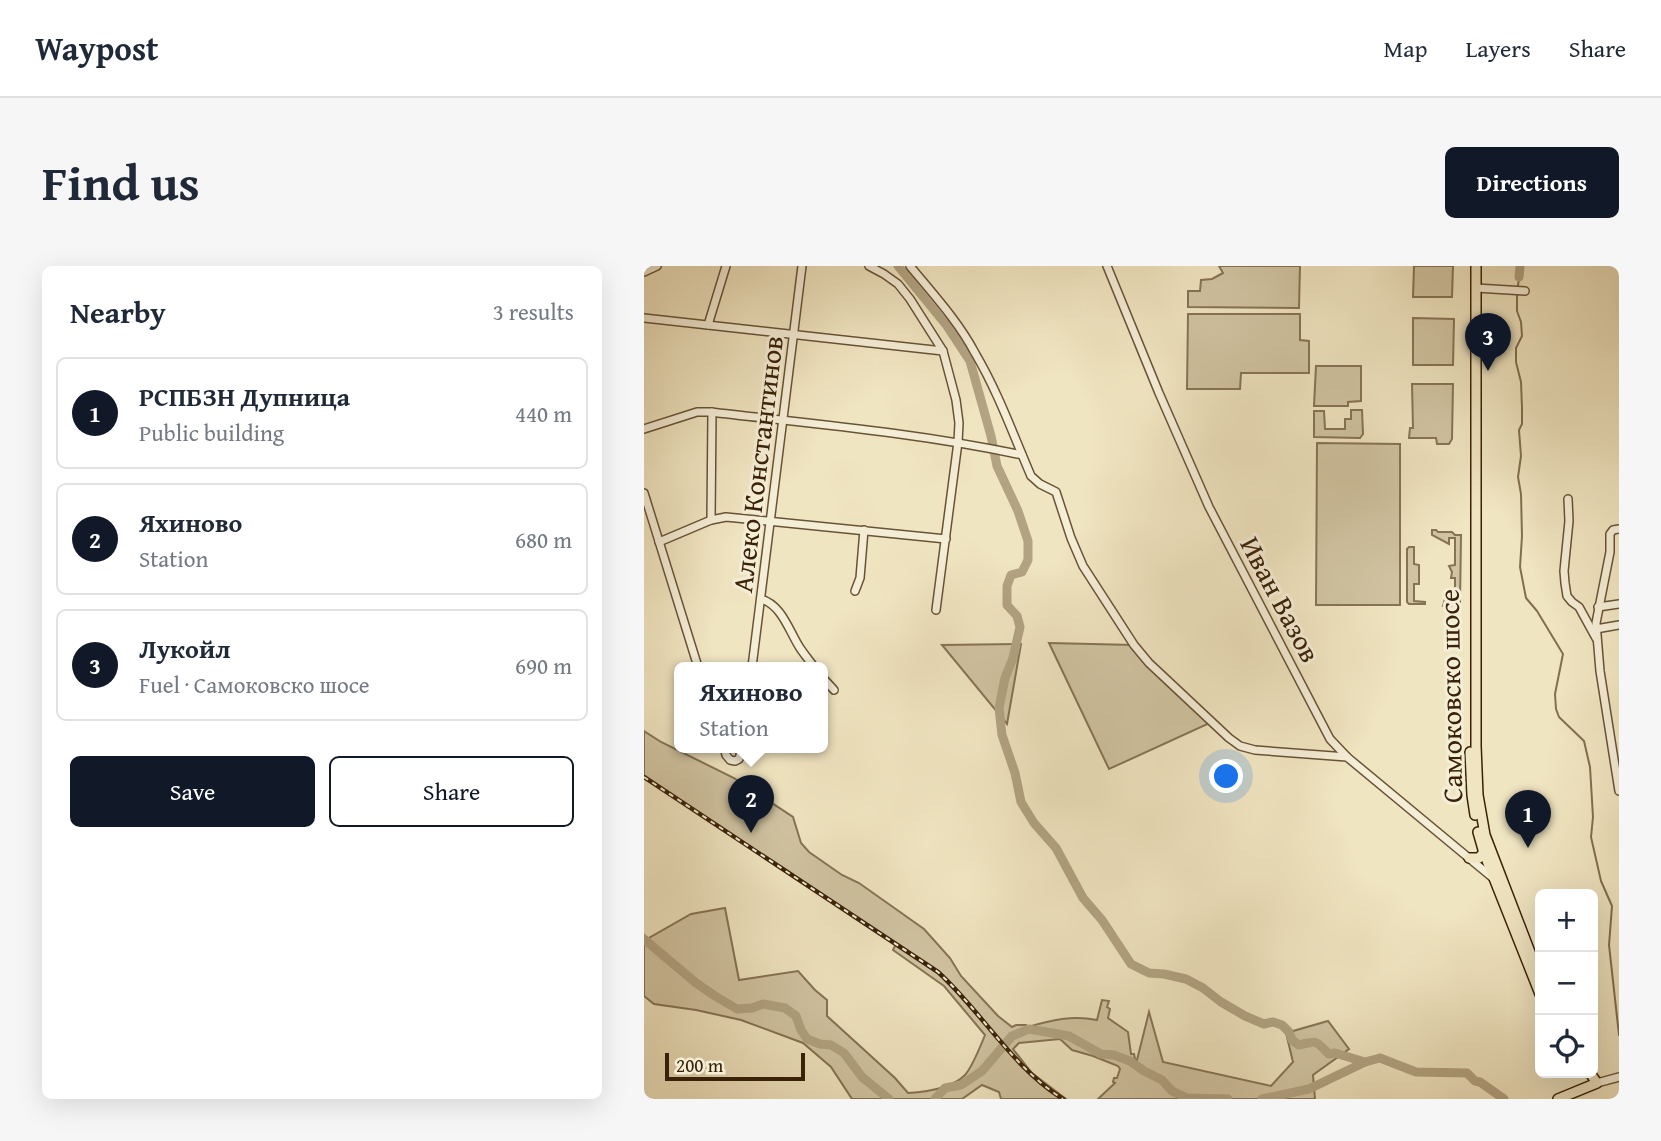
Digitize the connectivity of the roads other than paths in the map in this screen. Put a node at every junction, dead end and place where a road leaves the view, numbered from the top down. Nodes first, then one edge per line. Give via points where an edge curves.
1 (657, 266) edge
2 (726, 266) edge
3 (802, 266) edge
4 (869, 266) edge
5 (910, 266) edge
6 (1107, 266) edge
7 (1476, 266) edge
8 (644, 272) edge
9 (1476, 288) junction
10 (1523, 291) dead end
11 (644, 318) edge
12 (708, 325) junction
13 (794, 334) junction
14 (943, 351) junction
15 (712, 412) junction
16 (783, 420) junction
17 (644, 429) edge
18 (958, 442) junction
19 (1022, 455) junction
20 (644, 493) edge
21 (1569, 499) dead end
22 (712, 520) junction
23 (771, 521) junction
24 (1619, 529) edge
25 (864, 530) junction
26 (946, 539) junction
27 (659, 542) junction
28 (855, 591) dead end
29 (761, 599) junction
30 (1619, 604) edge
31 (1598, 607) junction
32 (936, 610) dead end
33 (1619, 625) edge
34 (1596, 629) junction
35 (1596, 639) junction
36 (696, 662) edge
37 (753, 662) edge
38 (810, 662) edge
39 (828, 683) edge
40 (834, 690) dead end
41 (725, 753) edge
42 (740, 753) edge
43 (1347, 757) junction
44 (1619, 791) edge
45 (1486, 849) junction
46 (1469, 858) junction
47 (1495, 880) junction
48 (1505, 888) junction
49 (1535, 965) edge
50 (1535, 981) edge
51 (1594, 1078) edge
52 (1617, 1078) edge
53 (1597, 1083) junction
54 (1558, 1099) edge

1 - 8 street
2 - 12 street
3 - 13 street, Алеко Константинов
4 - 14 street via 898,284
5 - 19 street via 975,352
6 - 43 street, Иван Вазов via 1209,507 1325,731
7 - 9 main road, Самоковско шосе
9 - 10 street
9 - 45 main road, Самоковско шосе via 1470,772 1476,820
11 - 12 street
12 - 13 street
13 - 14 street
13 - 16 street, Алеко Константинов
14 - 18 street via 960,423
15 - 16 street
15 - 17 street via 697,412
15 - 22 street
16 - 18 street
16 - 23 street, Алеко Константинов
18 - 19 street
18 - 26 street
19 - 43 street via 1034,480 1056,492 1083,566 1135,645 1225,734 1246,748
20 - 27 street
21 - 35 street via 1564,583 1567,596 1579,607
22 - 23 street
22 - 27 street
23 - 25 street
23 - 29 street, Алеко Константинов
24 - 31 street via 1611,531
25 - 26 street
25 - 28 street
26 - 32 street
27 - 36 street
29 - 37 street, Алеко Константинов
29 - 38 street via 776,608
30 - 31 street
31 - 34 street
33 - 34 street
34 - 35 street
35 - 44 street
39 - 40 street
41 - 42 street via 735,761
43 - 46 street, Иван Вазов
45 - 46 main road via 1479,858
45 - 47 main road, Самоковско шосе
45 - 48 main road, Самоковско шосе
46 - 47 street, Иван Вазов
47 - 48 street, Иван Вазов
47 - 50 main road, Самоковско шосе
48 - 49 main road, Самоковско шосе
51 - 53 main road
52 - 53 street
53 - 54 main road

